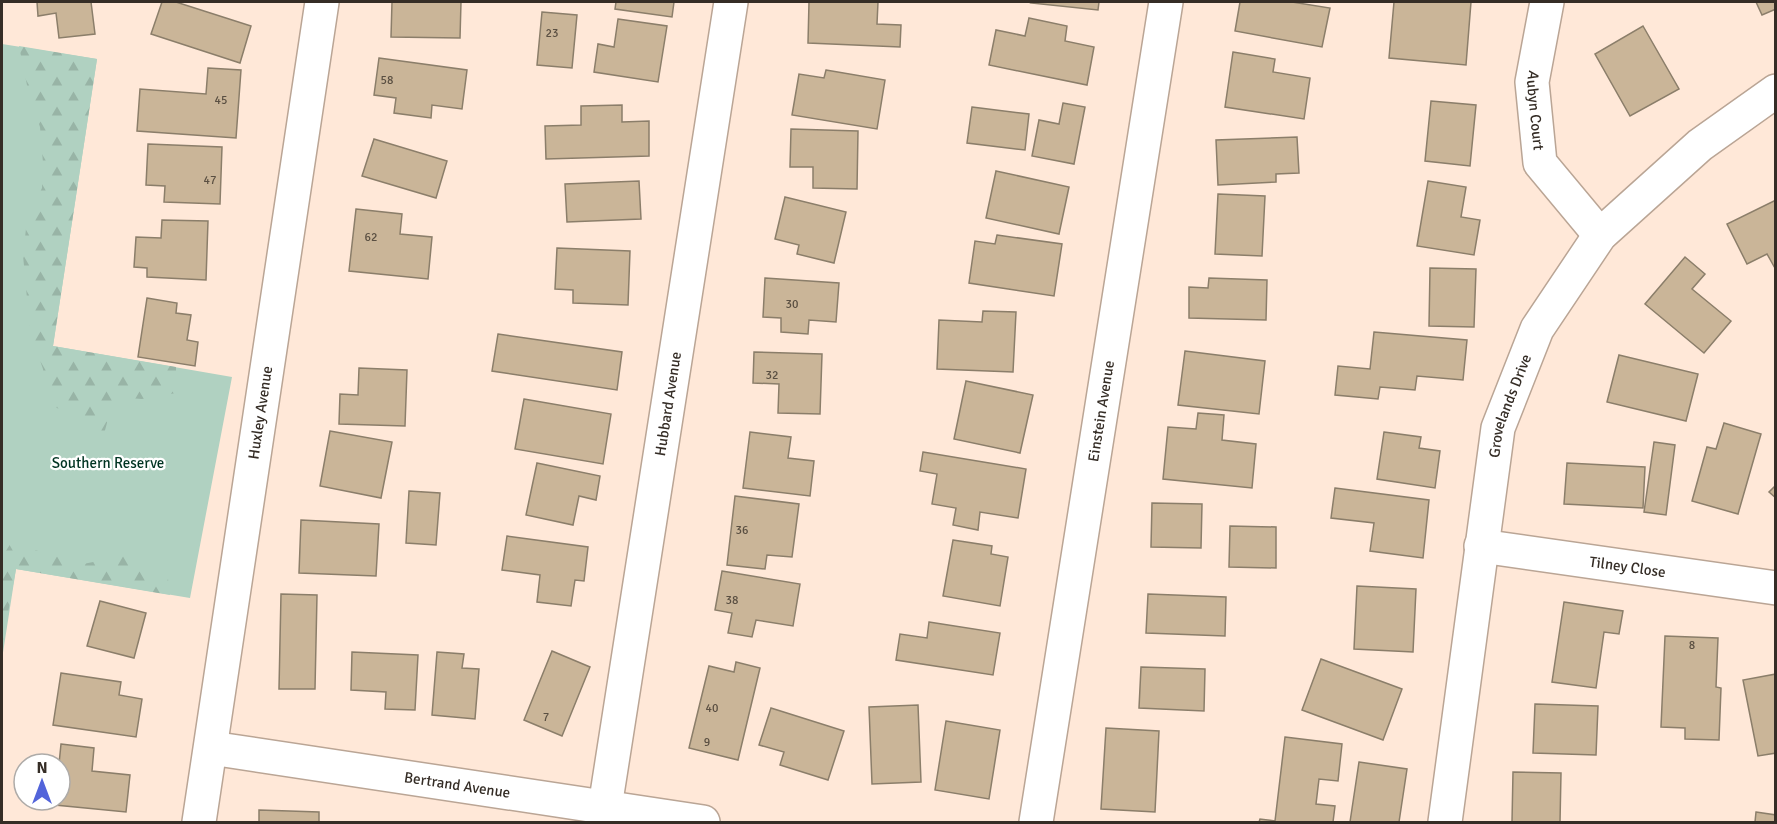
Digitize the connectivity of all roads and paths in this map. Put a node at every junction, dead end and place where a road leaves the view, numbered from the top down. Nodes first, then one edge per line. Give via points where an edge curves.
1 (322, 2) edge
2 (731, 2) edge
3 (1166, 2) edge
4 (1546, 2) edge
5 (1776, 91) edge
6 (1600, 235) junction
7 (1481, 546) junction
8 (1776, 588) edge
9 (211, 748) junction
10 (605, 807) junction
11 (200, 822) edge
12 (703, 822) edge
13 (1036, 822) edge
14 (1445, 822) edge

1 - 9 street, Huxley Avenue
2 - 10 street, Hubbard Avenue
3 - 13 street, Einstein Avenue
4 - 6 street, Aubyn Court via 1532,82 1540,163
5 - 6 street, Grovelands Drive via 1700,145
6 - 7 street, Grovelands Drive via 1537,329 1498,428
7 - 8 street, Tilney Close
7 - 14 street, Grovelands Drive
9 - 10 street, Bertrand Avenue
9 - 11 street, Huxley Avenue
10 - 12 street, Bertrand Avenue

